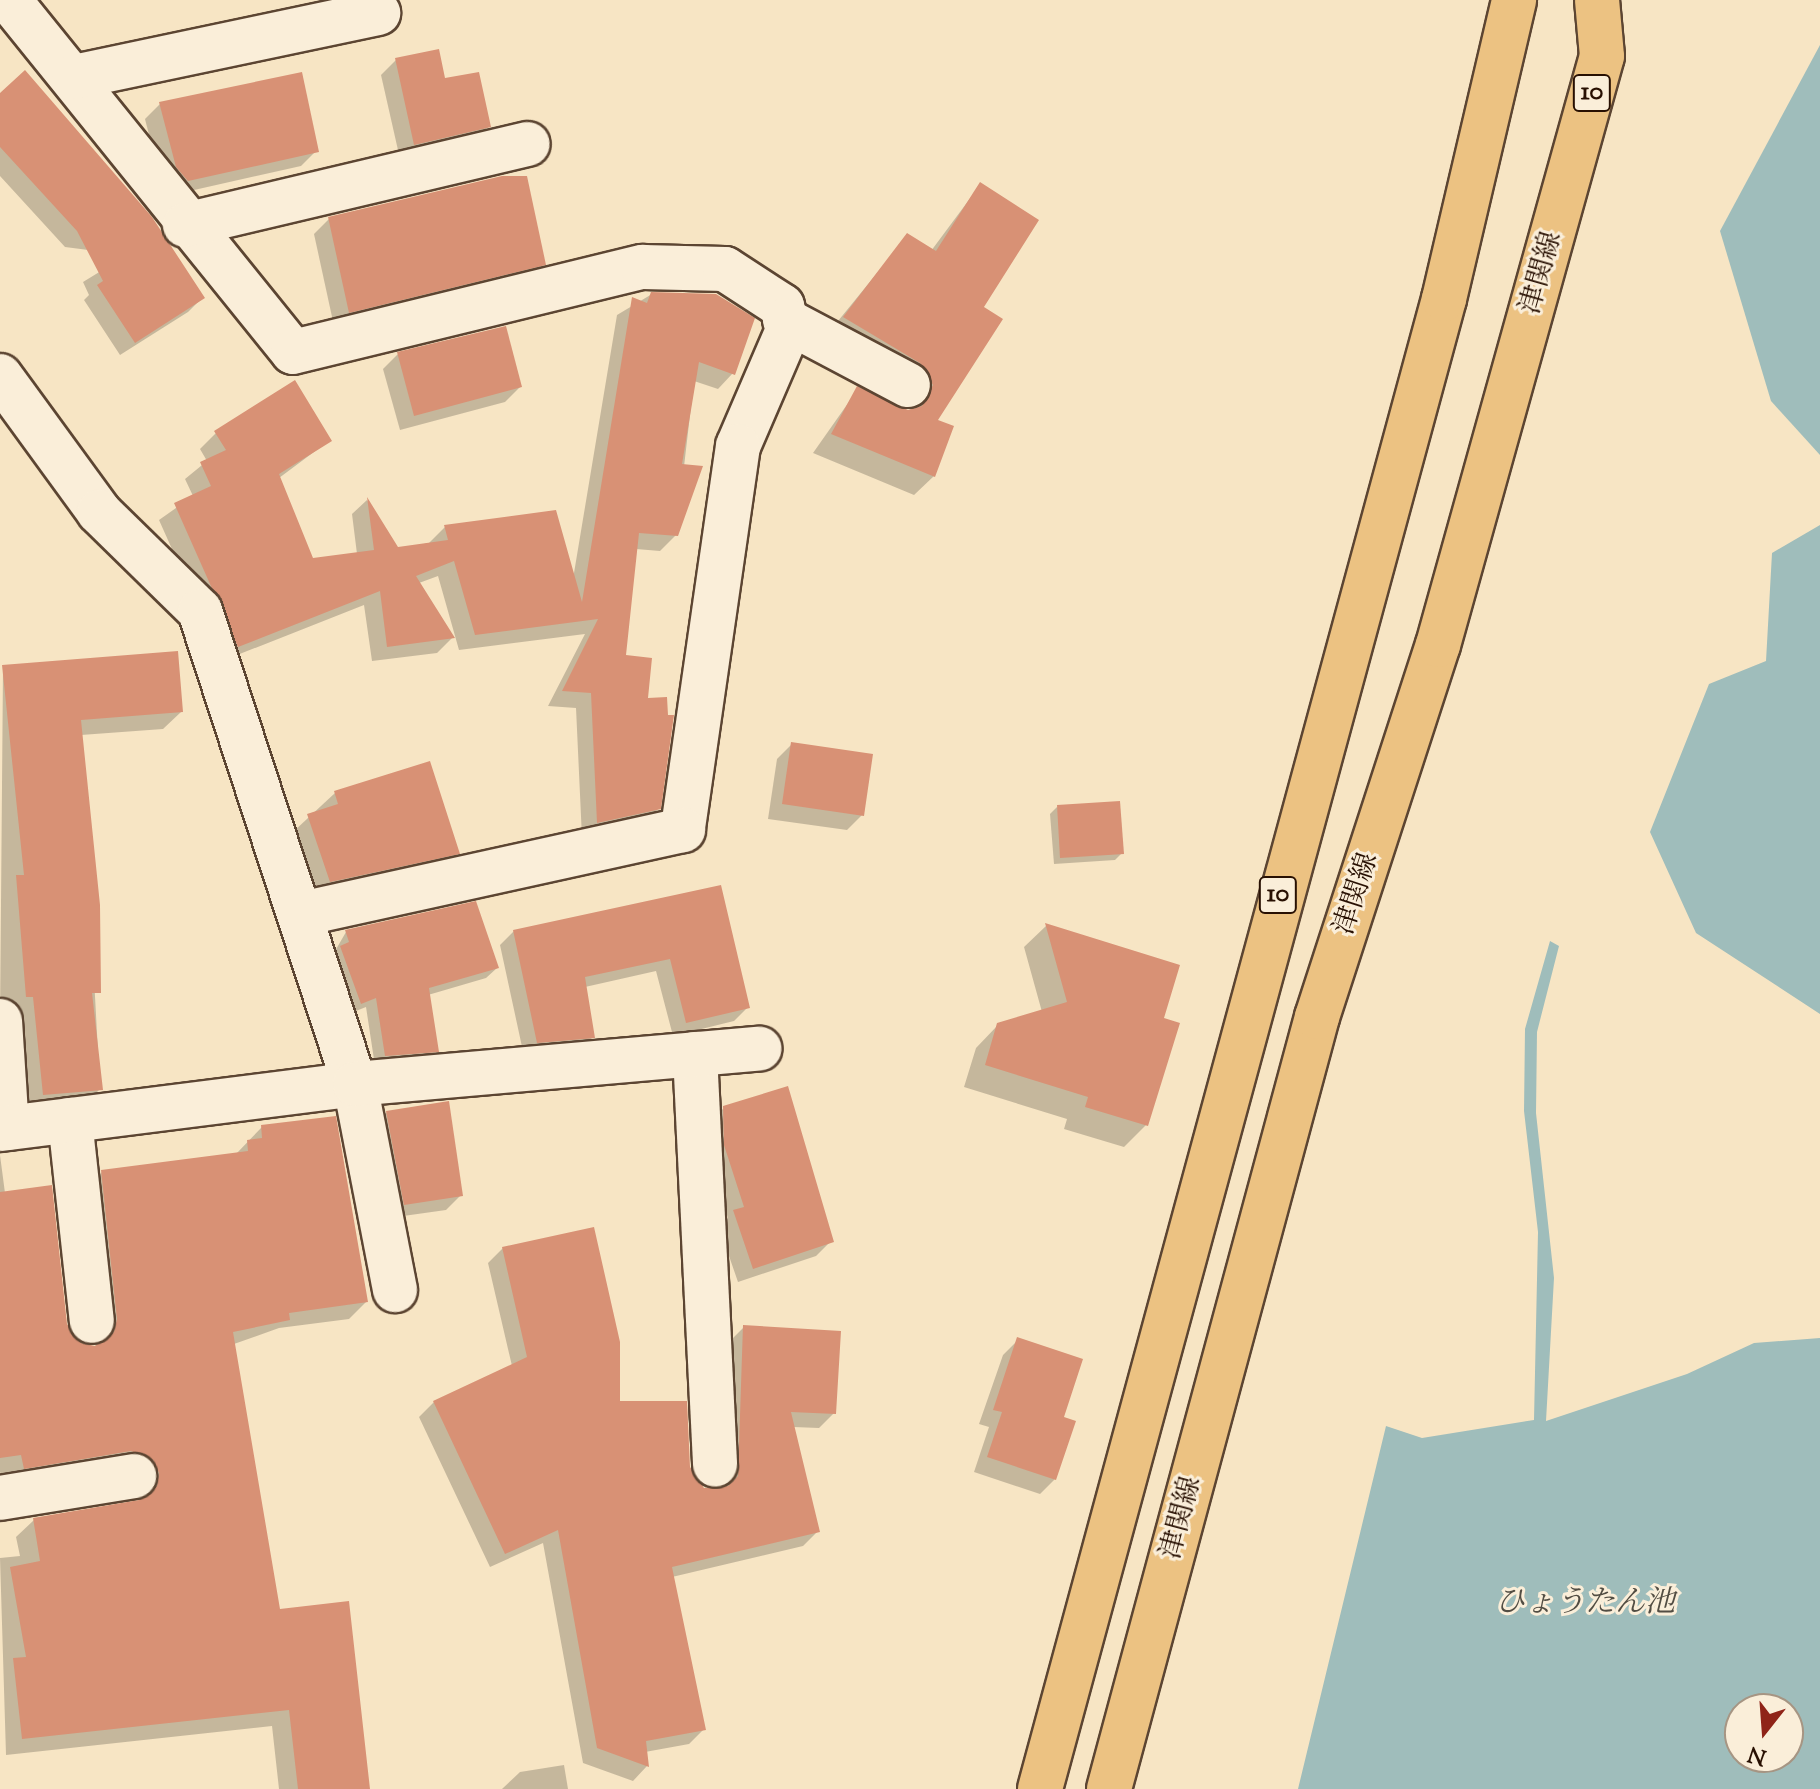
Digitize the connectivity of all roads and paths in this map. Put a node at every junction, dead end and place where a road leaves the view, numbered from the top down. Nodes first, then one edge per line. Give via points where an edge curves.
1 (9, 0) edge
2 (1514, 0) edge
3 (1597, 0) edge
4 (378, 13) dead end
5 (74, 77) junction
6 (528, 144) dead end
7 (185, 225) junction
8 (785, 320) junction
9 (0, 376) edge
10 (908, 385) dead end
11 (302, 914) junction
12 (0, 1021) edge
13 (759, 1049) dead end
14 (695, 1054) junction
15 (355, 1084) junction
16 (70, 1120) junction
17 (4, 1129) edge
18 (395, 1290) dead end
19 (92, 1321) dead end
20 (715, 1465) dead end
21 (134, 1476) dead end
22 (0, 1498) edge
23 (1040, 1789) edge
24 (1109, 1789) edge

1 - 5 street
2 - 23 main road, 10 via 1444,299
3 - 24 main road, 津関線 / 10 via 1598,70 1438,645 1317,1017
4 - 5 street
5 - 7 street
6 - 7 street
7 - 8 street via 293,352 643,267 725,269 782,306
8 - 10 street
8 - 11 street via 788,330 738,446 683,830
9 - 11 street via 99,512 200,611
11 - 15 street
12 - 17 street
13 - 14 street
14 - 15 street
14 - 20 street
15 - 16 street
15 - 18 street
16 - 17 street
16 - 19 street
21 - 22 street

